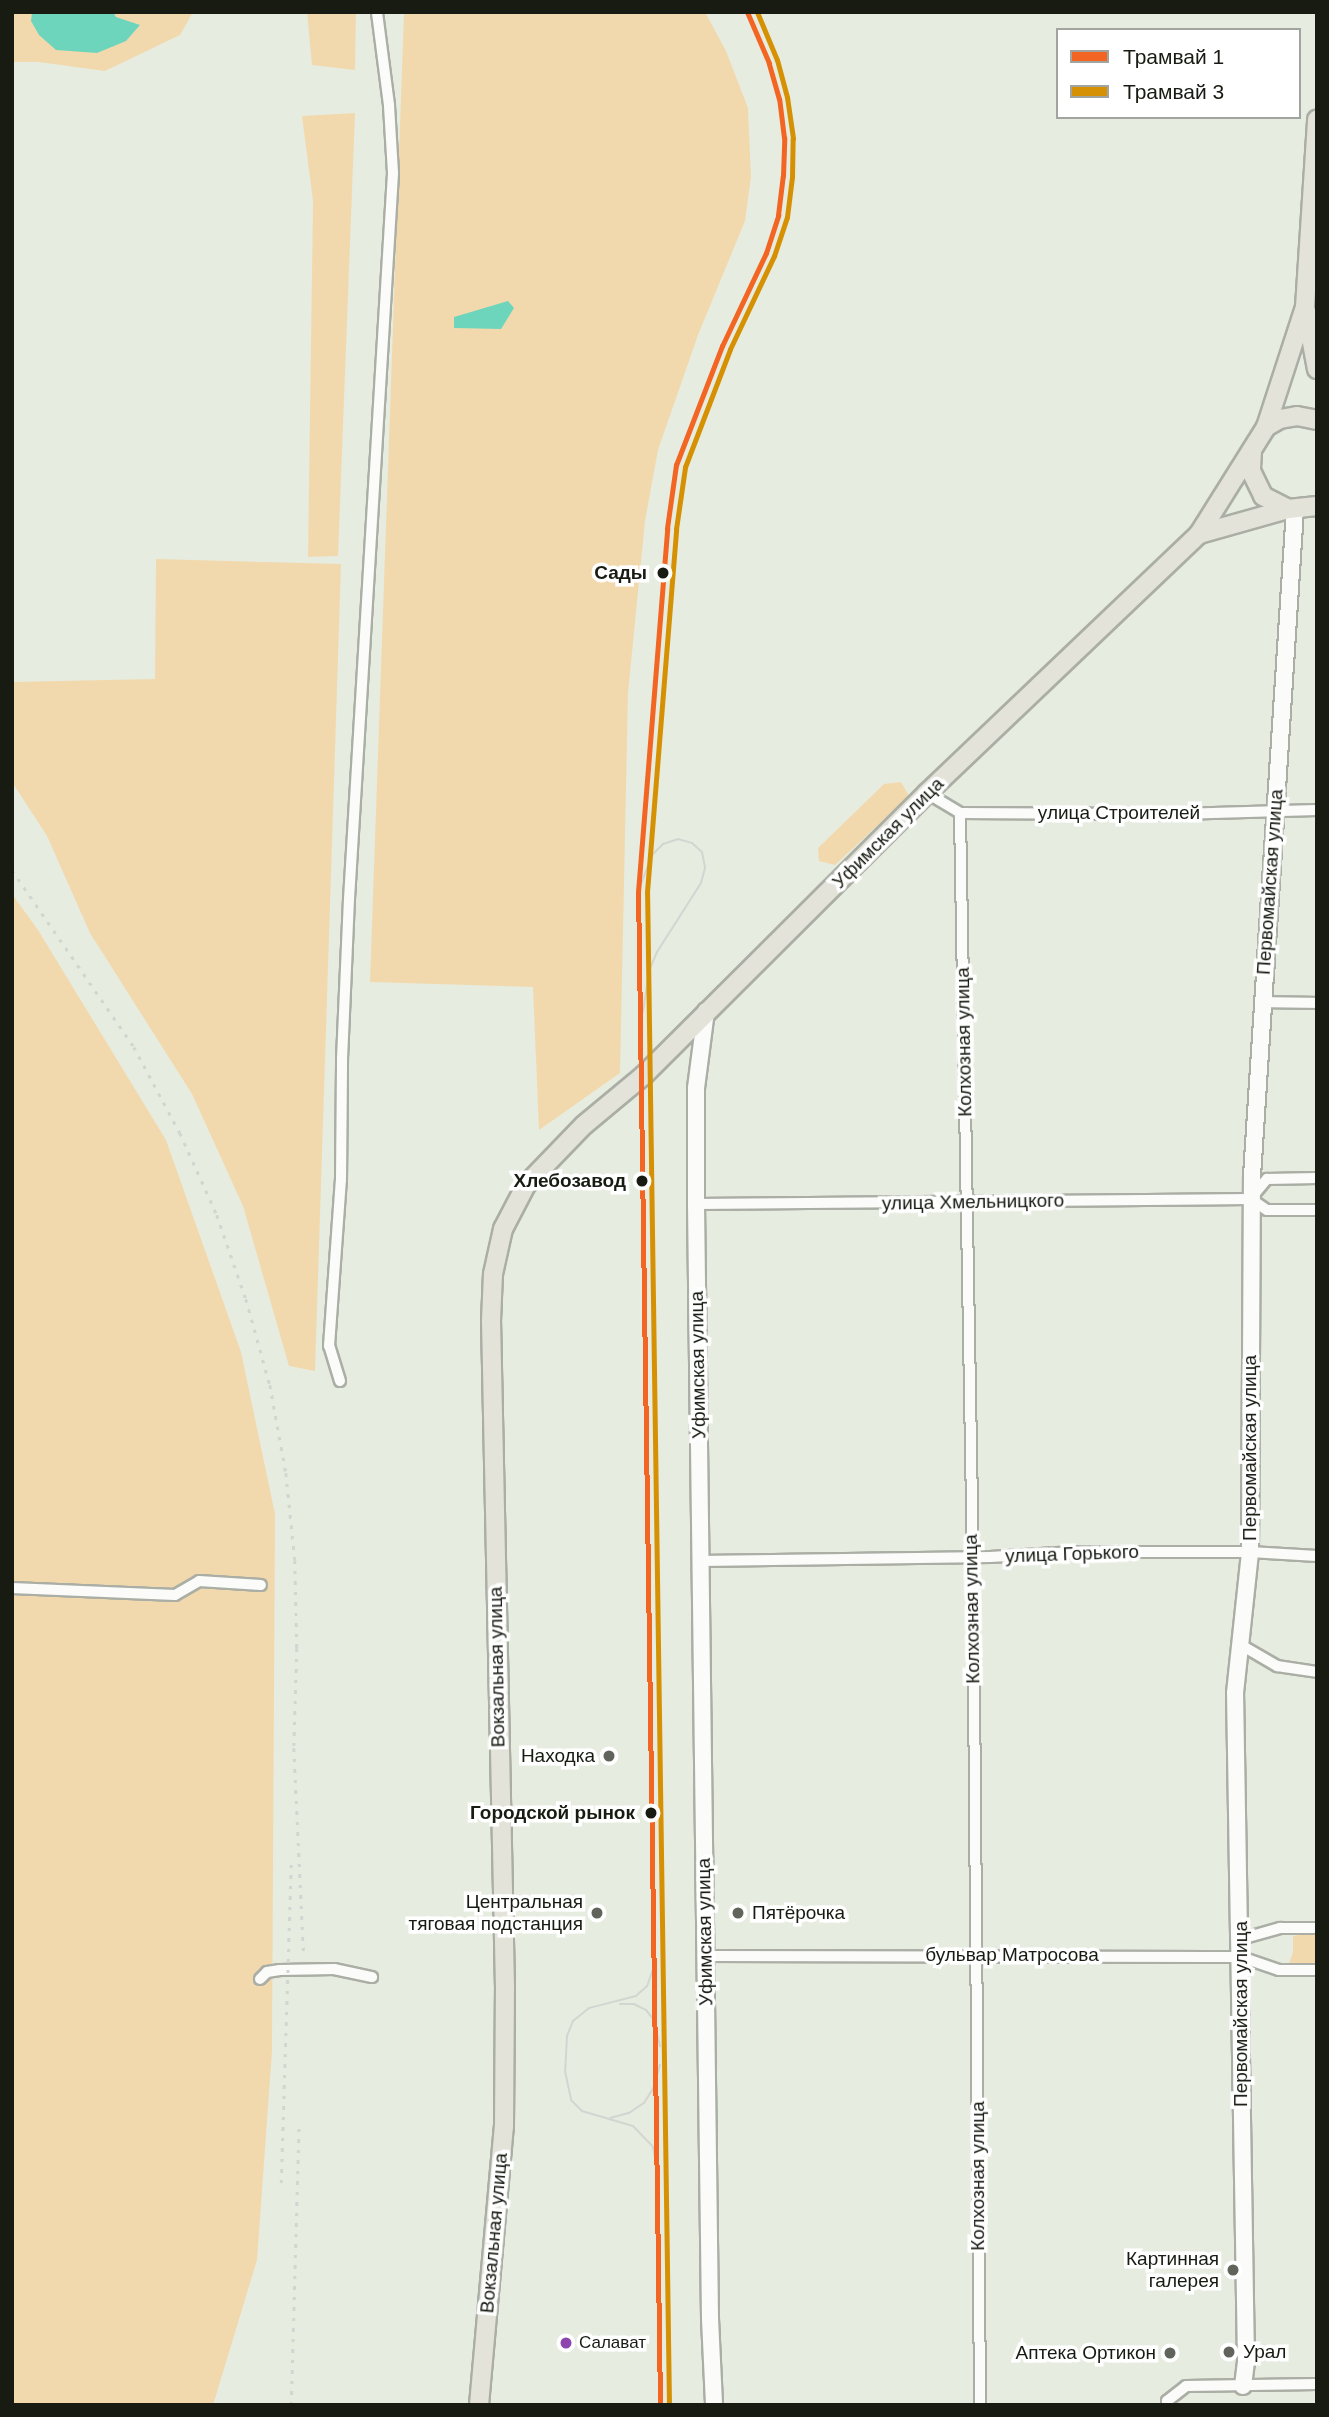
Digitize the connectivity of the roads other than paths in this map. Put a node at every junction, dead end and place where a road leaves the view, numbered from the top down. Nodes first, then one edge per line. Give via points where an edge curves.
1 (377, 12) edge
2 (1317, 119) edge
3 (1305, 307) junction
4 (1317, 369) edge
5 (1317, 420) edge
6 (1266, 427) junction
7 (1254, 443) junction
8 (1305, 509) edge
9 (1199, 534) junction
10 (927, 793) junction
11 (1317, 810) edge
12 (1276, 812) junction
13 (960, 813) junction
14 (1261, 1002) junction
15 (1317, 1003) edge
16 (706, 1011) junction
17 (1317, 1178) edge
18 (1251, 1199) junction
19 (967, 1201) junction
20 (696, 1204) junction
21 (1317, 1210) edge
22 (340, 1381) dead end
23 (1250, 1552) junction
24 (1317, 1556) edge
25 (972, 1557) junction
26 (700, 1560) junction
27 (261, 1585) dead end
28 (12, 1588) edge
29 (1241, 1645) junction
30 (1317, 1672) edge
31 (1317, 1927) edge
32 (1241, 1939) junction
33 (975, 1954) junction
34 (706, 1956) junction
35 (1241, 1957) junction
36 (1317, 1970) edge
37 (372, 1977) dead end
38 (260, 1979) dead end
39 (1317, 2384) edge
40 (1243, 2386) junction
41 (478, 2405) edge
42 (714, 2405) edge
43 (980, 2405) edge
44 (1167, 2405) edge

1 - 22 street via 393,173 349,899 341,1180 329,1332
2 - 3 main road
3 - 4 main road
3 - 6 main road
5 - 6 main road via 1297,416
6 - 7 main road
7 - 8 main road via 1251,471 1255,484 1274,504
7 - 9 main road
8 - 9 main road
8 - 12 street, Первомайская улица
9 - 10 main road, Уфимская улица
10 - 13 street
10 - 16 main road, Уфимская улица
11 - 12 street, улица Строителей
12 - 13 street, улица Строителей
12 - 14 street, Первомайская улица
13 - 19 street, Колхозная улица
14 - 15 street
14 - 18 street, Первомайская улица
16 - 20 street, Уфимская улица via 696,1088
16 - 41 main road, Вокзальная улица via 526,1185 503,1229 493,1274 497,1709 506,2022 504,2127
17 - 18 street via 1267,1179
18 - 19 street, улица Хмельницкого
18 - 21 street, улица Хмельницкого via 1267,1210
18 - 23 street, Первомайская улица
19 - 20 street, улица Хмельницкого
19 - 25 street, Колхозная улица
20 - 26 street, Уфимская улица
23 - 24 street, улица Горького
23 - 25 street, улица Горького
23 - 29 street, Первомайская улица
25 - 26 street, улица Горького
25 - 33 street, Колхозная улица
26 - 34 street, Уфимская улица
27 - 28 street via 199,1581 175,1595
29 - 30 street via 1277,1666
29 - 32 street, Первомайская улица via 1235,1693
31 - 32 street via 1280,1928
32 - 35 street, Первомайская улица
33 - 34 street, бульвар Матросова
33 - 35 street, бульвар Матросова
33 - 43 street, Колхозная улица
34 - 42 street, Уфимская улица
35 - 36 street, бульвар Матросова via 1279,1970
35 - 40 street, Первомайская улица
37 - 38 street via 334,1969 280,1970 267,1972
39 - 40 street
40 - 44 street via 1186,2386

